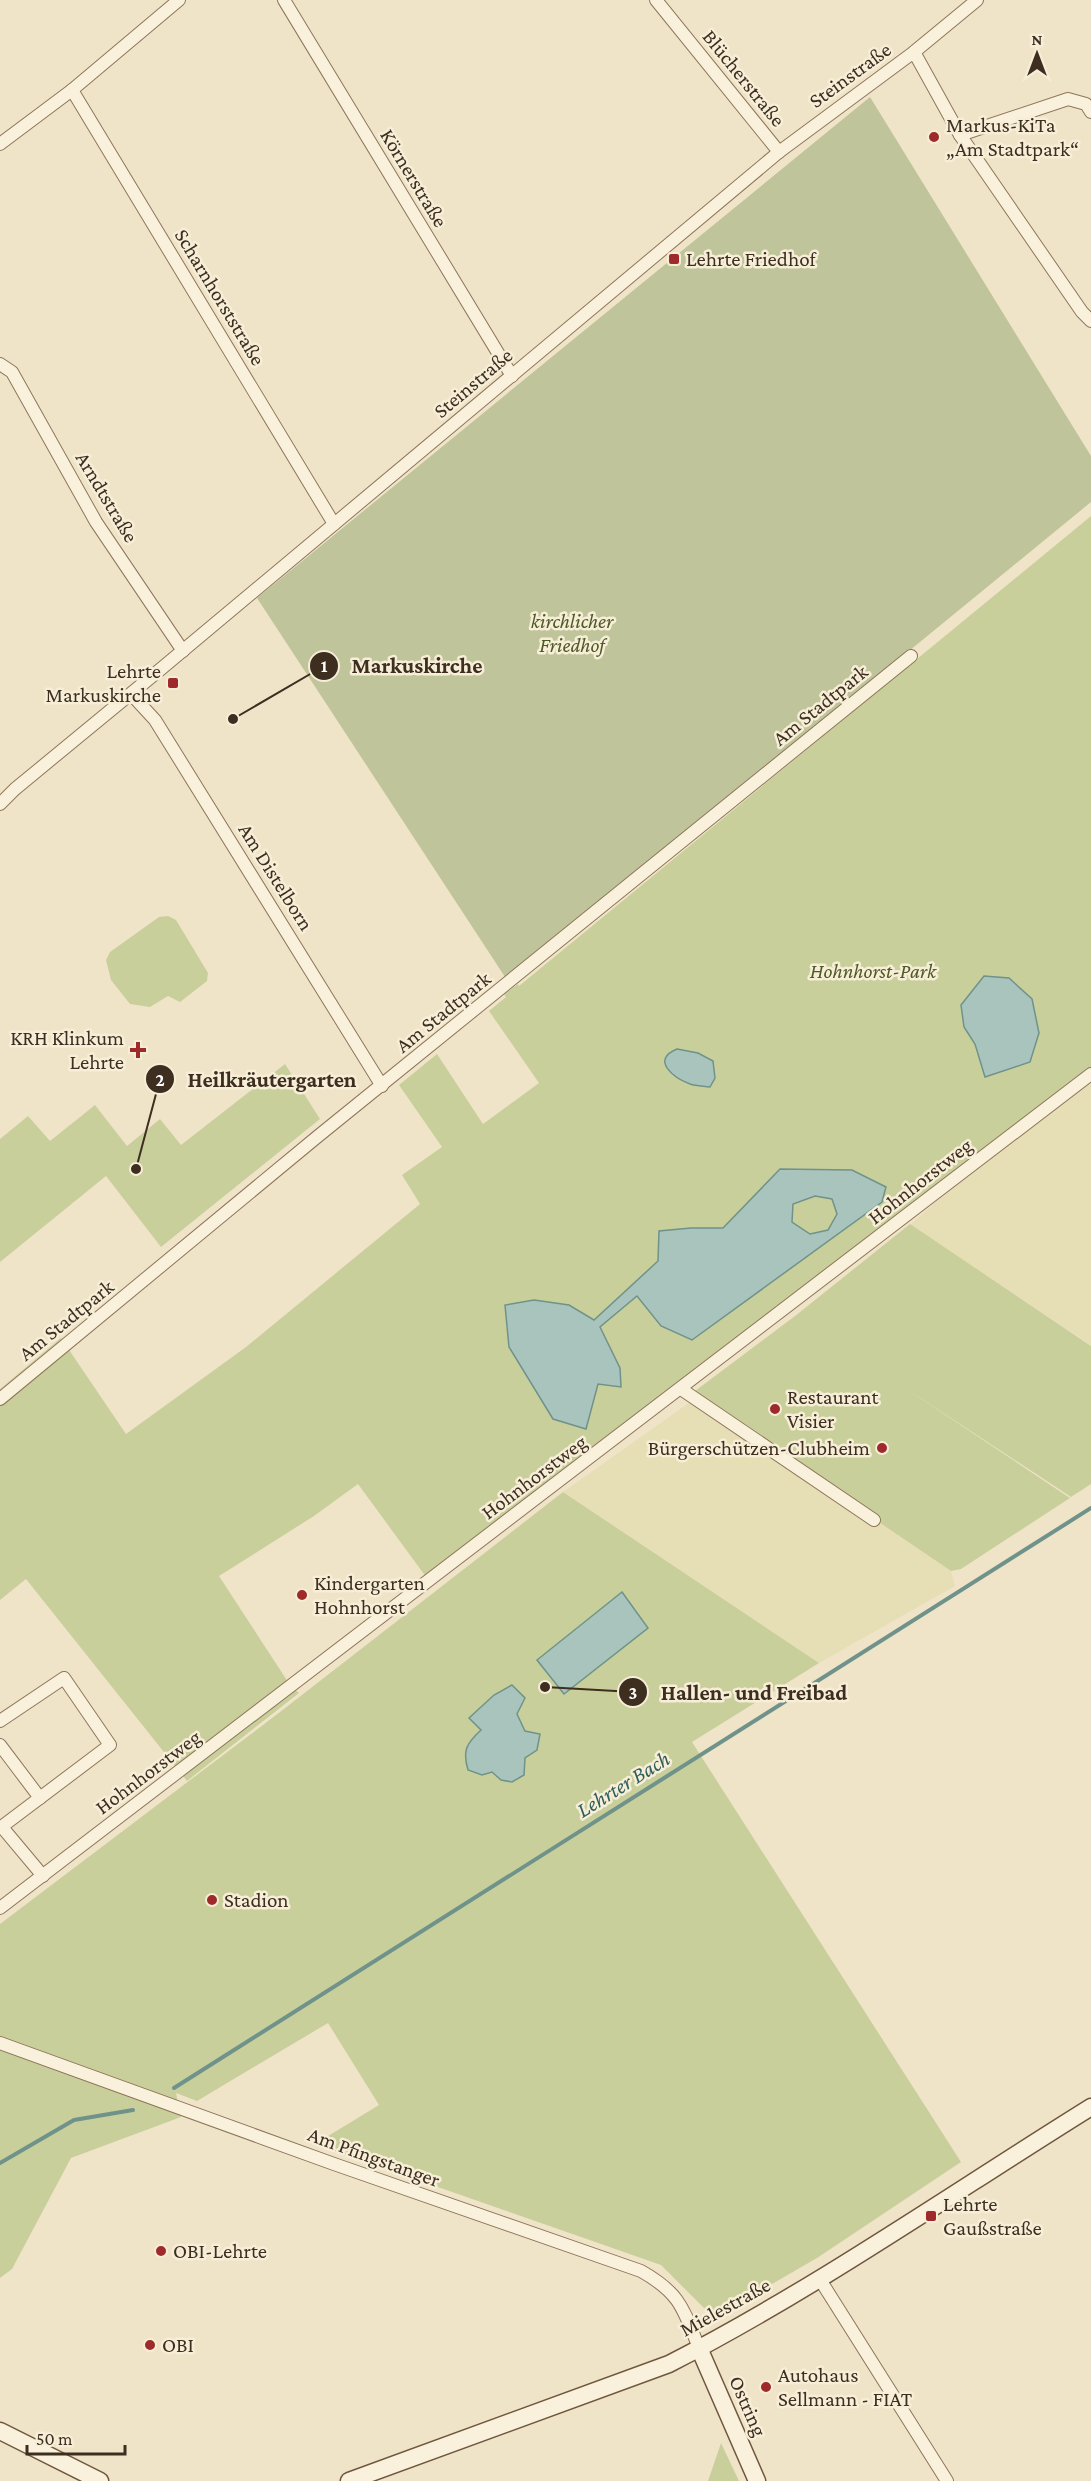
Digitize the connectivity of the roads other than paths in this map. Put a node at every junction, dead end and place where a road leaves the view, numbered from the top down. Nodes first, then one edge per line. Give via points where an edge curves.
1 (179, 0) edge
2 (284, 0) edge
3 (656, 0) edge
4 (977, 0) edge
5 (914, 52) junction
6 (72, 90) junction
7 (1091, 112) edge
8 (960, 135) junction
9 (0, 144) edge
10 (779, 152) junction
11 (1091, 321) edge
12 (0, 364) edge
13 (512, 376) junction
14 (334, 524) junction
15 (183, 651) junction
16 (911, 656) dead end
17 (131, 694) junction
18 (0, 786) edge
19 (15, 789) junction
20 (0, 804) edge
21 (1091, 1074) edge
22 (382, 1086) junction
23 (681, 1389) junction
24 (0, 1399) edge
25 (874, 1520) dead end
26 (0, 1721) edge
27 (0, 1745) edge
28 (40, 1798) junction
29 (1, 1827) edge
30 (39, 1872) junction
31 (0, 1908) edge
32 (0, 2043) edge
33 (1091, 2107) edge
34 (819, 2278) junction
35 (699, 2348) junction
36 (0, 2431) edge
37 (100, 2481) edge
38 (349, 2481) edge
39 (757, 2481) edge
40 (947, 2481) edge

1 - 6 street
2 - 13 street, Körnerstraße
3 - 10 street, Blücherstraße
4 - 5 street, Steinstraße
5 - 8 street
5 - 10 street, Steinstraße
6 - 9 street
6 - 14 street, Scharnhorststraße
7 - 8 street via 1086,104 1068,99
8 - 11 street
10 - 13 street, Steinstraße
12 - 15 street, Arndtstraße via 12,372 96,522
13 - 14 street, Steinstraße
14 - 15 street, Steinstraße
15 - 17 street, Steinstraße
16 - 22 street, Am Stadtpark
17 - 19 street, Steinstraße
17 - 22 street, Am Distelborn via 155,720
18 - 19 street
19 - 20 street, Steinstraße
21 - 23 street, Hohnhorstweg
22 - 24 street, Am Stadtpark
23 - 25 street
23 - 30 street, Hohnhorstweg
26 - 28 street via 64,1678 111,1745
27 - 28 street
28 - 29 street
29 - 30 street
30 - 31 street, Hohnhorstweg
32 - 35 street, Am Pfingstanger via 641,2271 664,2284 681,2304
33 - 34 street, Mielestraße
34 - 35 street, Mielestraße
34 - 40 street
35 - 38 street, Mielestraße via 669,2364
35 - 39 street, Ostring
36 - 37 street

